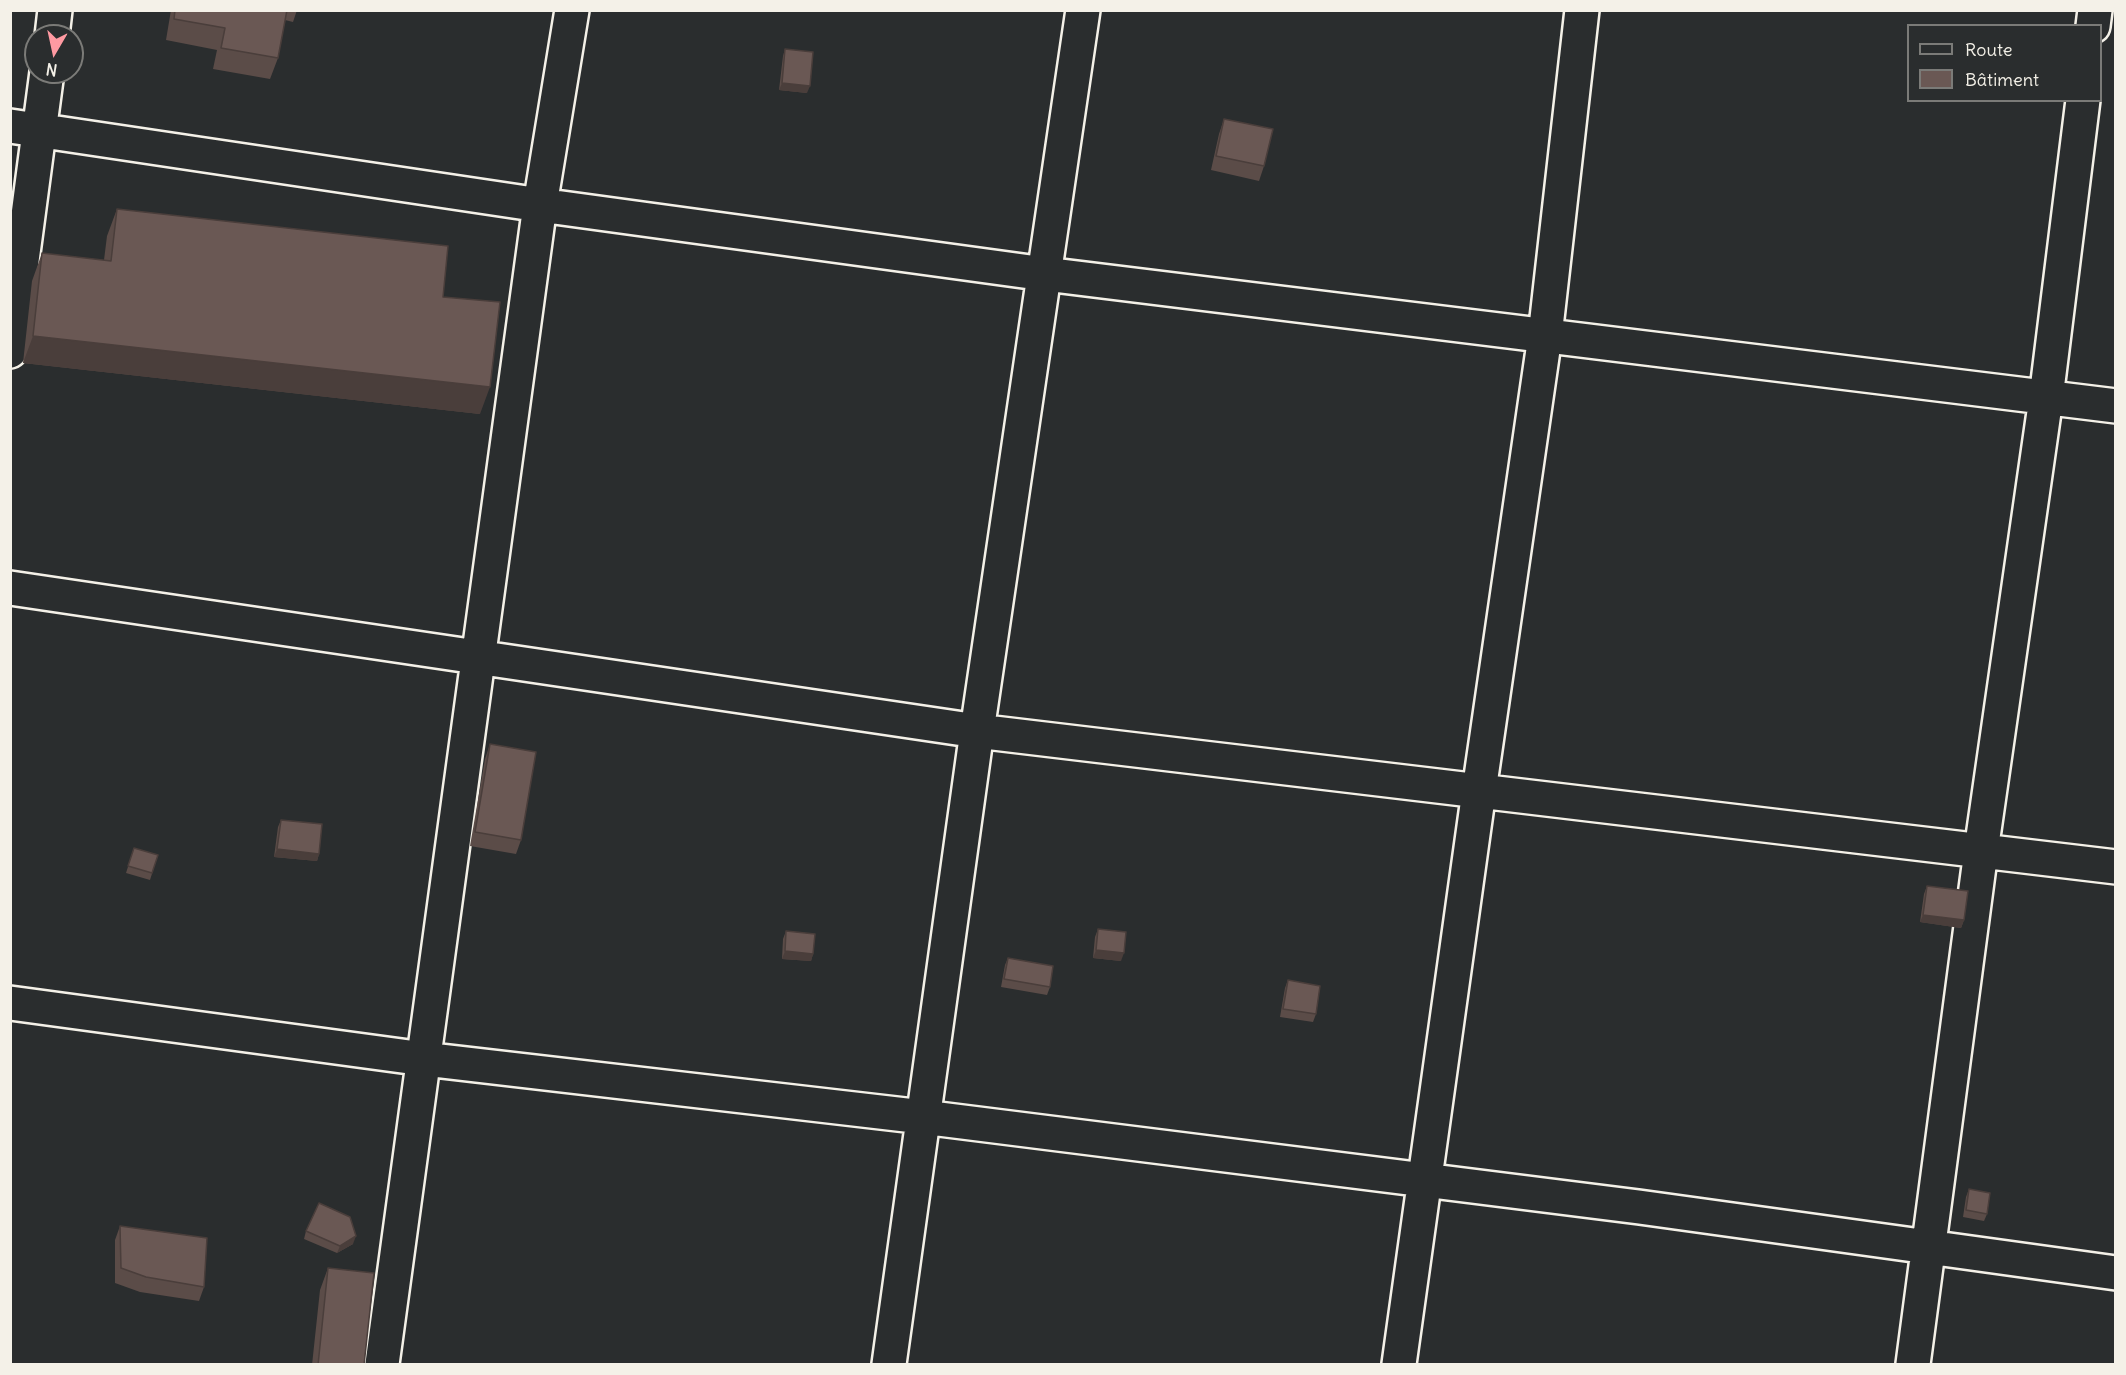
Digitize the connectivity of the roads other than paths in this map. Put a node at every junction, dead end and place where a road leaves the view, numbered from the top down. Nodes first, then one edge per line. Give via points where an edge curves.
1 (572, 10) edge
2 (1083, 10) edge
3 (1582, 10) edge
4 (42, 84) edge
5 (2083, 102) edge
6 (25, 128) edge
7 (540, 205) junction
8 (1045, 274) junction
9 (1545, 336) junction
10 (10, 351) edge
11 (2046, 398) junction
12 (2115, 406) edge
13 (10, 588) edge
14 (480, 658) junction
15 (977, 731) junction
16 (1479, 791) junction
17 (1982, 851) junction
18 (2115, 867) edge
19 (10, 1003) edge
20 (424, 1059) junction
21 (923, 1117) junction
22 (1425, 1181) junction
23 (1927, 1247) junction
24 (2115, 1273) edge
25 (382, 1365) edge
26 (889, 1365) edge
27 (1399, 1365) edge
28 (1913, 1365) edge

1 - 7 street
2 - 8 street
3 - 9 street
4 - 6 street
5 - 11 street
6 - 7 street
6 - 10 street
7 - 8 street
7 - 14 street
8 - 9 street
8 - 15 street
9 - 11 street
9 - 16 street
11 - 12 street
11 - 17 street
13 - 14 street
14 - 15 street
14 - 20 street
15 - 16 street
15 - 21 street
16 - 17 street
16 - 22 street
17 - 18 street
17 - 23 street
19 - 20 street
20 - 21 street
20 - 25 street
21 - 22 street
21 - 26 street
22 - 23 street
22 - 27 street
23 - 24 street
23 - 28 street

